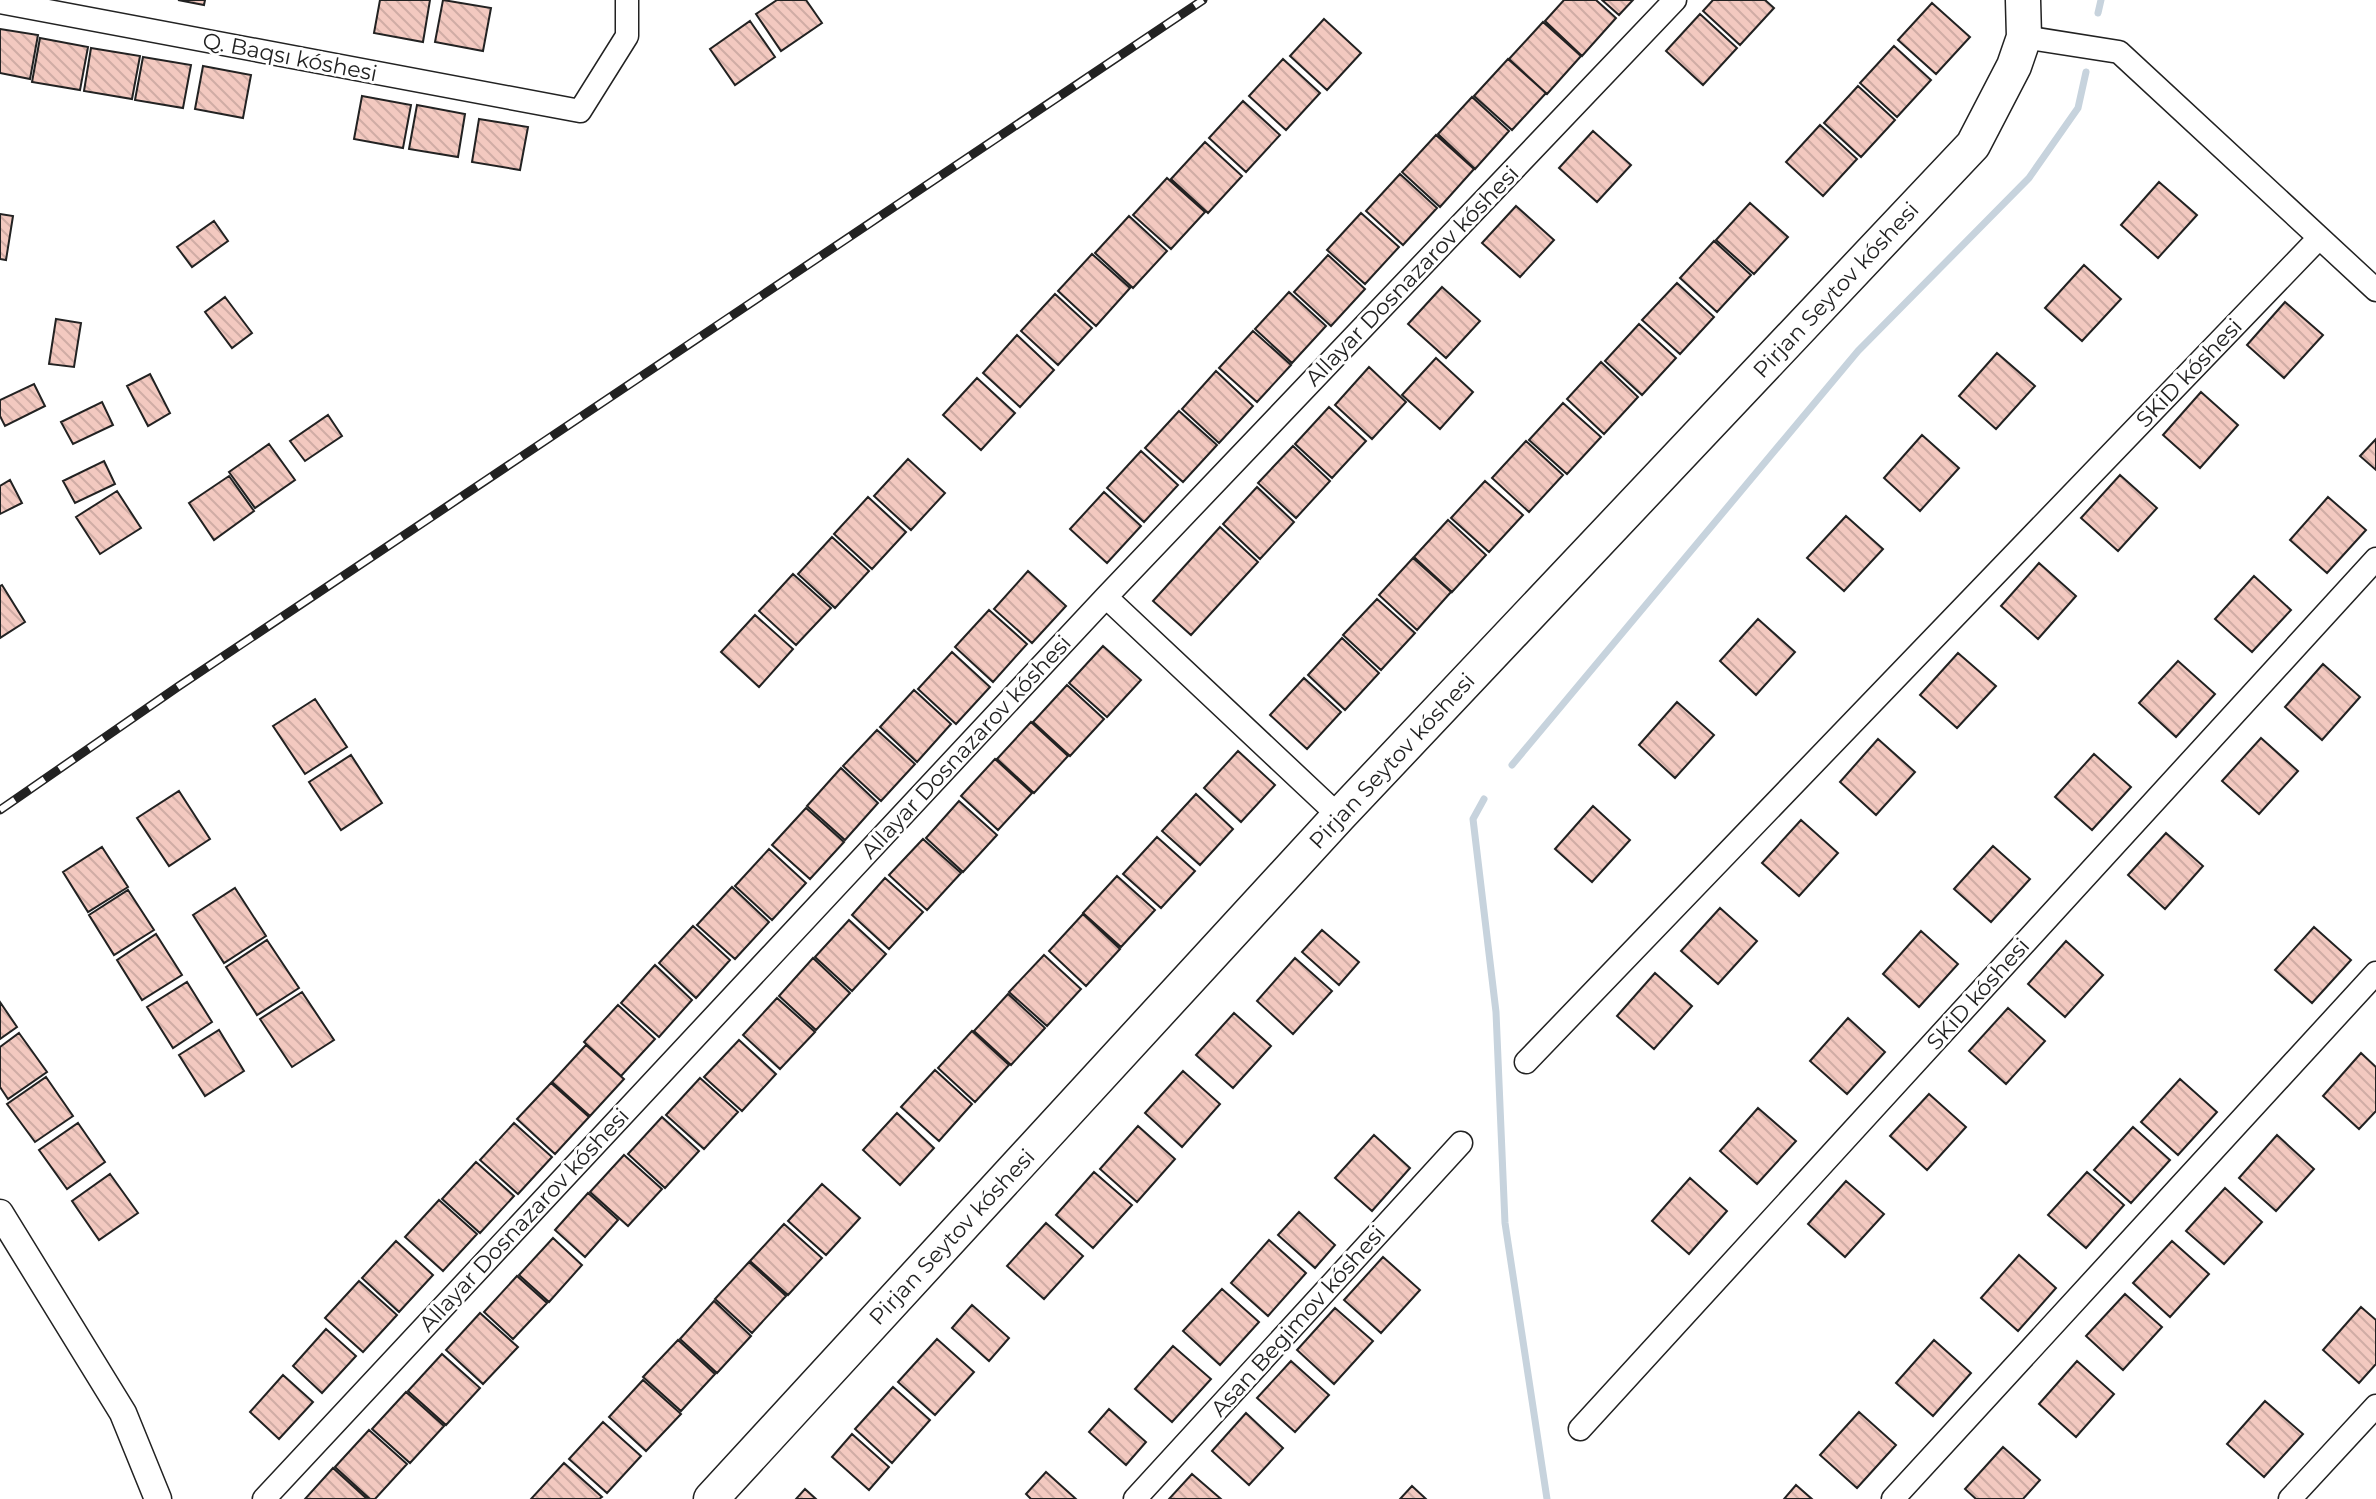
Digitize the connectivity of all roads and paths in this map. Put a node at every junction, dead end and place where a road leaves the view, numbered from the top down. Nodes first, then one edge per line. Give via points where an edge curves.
1 (627, 0) edge
2 (1675, 0) edge
3 (2023, 0) edge
4 (0, 2) edge
5 (2024, 37) junction
6 (2319, 238) junction
7 (2376, 290) edge
8 (2376, 559) edge
9 (1106, 597) junction
10 (1339, 816) junction
11 (2376, 973) edge
12 (1526, 1062) dead end
13 (1461, 1143) dead end
14 (0, 1213) edge
15 (2376, 1406) edge
16 (1580, 1429) dead end
17 (158, 1499) edge
18 (264, 1499) edge
19 (711, 1499) edge
20 (1135, 1499) edge
21 (1893, 1499) edge
22 (2290, 1499) edge

1 - 4 street, Q. Baqsı kóshesi via 627,36 580,111
2 - 9 street, Allayar Dosnazarov kóshesi
3 - 5 main road, Pirjan Seytov kóshesi
5 - 6 street via 2119,52
5 - 10 main road, Pirjan Seytov kóshesi via 1973,145
6 - 7 street
6 - 12 street, SKiD kóshesi
8 - 16 street, SKiD kóshesi
9 - 10 street
9 - 18 street, Allayar Dosnazarov kóshesi
10 - 19 main road, Pirjan Seytov kóshesi
11 - 21 street
13 - 20 street, Asan Begimov kóshesi
14 - 17 street via 123,1413
15 - 22 street

